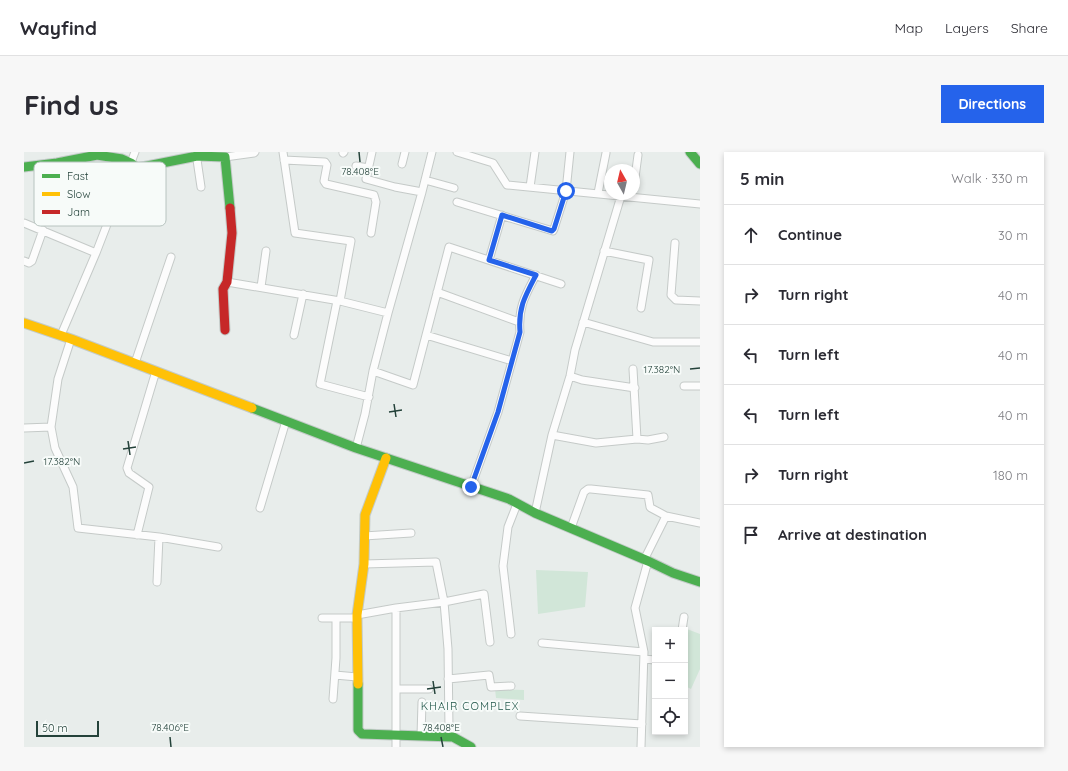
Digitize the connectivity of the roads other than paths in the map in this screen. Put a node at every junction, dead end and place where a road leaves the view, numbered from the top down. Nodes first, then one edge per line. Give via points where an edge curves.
1 (135, 152) edge
2 (255, 152) edge
3 (372, 152) edge
4 (405, 152) edge
5 (432, 152) edge
6 (457, 152) edge
7 (535, 152) edge
8 (570, 152) edge
9 (690, 152) edge
10 (97, 153) edge
11 (606, 153) dead end
12 (196, 154) edge
13 (638, 155) dead end
14 (284, 156) edge
15 (225, 157) junction
16 (63, 161) joint
17 (56, 162) edge
18 (129, 162) edge
19 (131, 162) edge
20 (162, 162) edge
21 (402, 164) dead end
22 (637, 164) edge
23 (700, 164) edge
24 (34, 165) edge
25 (356, 166) dead end
26 (24, 167) edge
27 (369, 168) junction
28 (425, 180) junction
29 (201, 187) dead end
30 (530, 187) junction
31 (454, 188) dead end
32 (566, 191) junction
33 (422, 192) junction
34 (598, 193) junction
35 (604, 194) edge
36 (640, 196) edge
37 (620, 200) edge
38 (457, 202) dead end
39 (700, 204) edge
40 (502, 215) junction
41 (24, 223) edge
42 (106, 226) edge
43 (43, 230) junction
44 (370, 233) dead end
45 (675, 243) dead end
46 (266, 250) dead end
47 (604, 251) junction
48 (96, 253) junction
49 (171, 257) dead end
50 (489, 260) junction
51 (24, 262) edge
52 (536, 275) junction
53 (227, 282) junction
54 (561, 284) dead end
55 (261, 287) junction
56 (437, 292) junction
57 (303, 294) junction
58 (339, 301) junction
59 (700, 301) edge
60 (641, 308) dead end
61 (388, 313) junction
62 (519, 322) junction
63 (583, 322) junction
64 (24, 323) edge
65 (225, 330) dead end
66 (61, 335) junction
67 (294, 335) dead end
68 (426, 335) junction
69 (71, 339) junction
70 (700, 342) edge
71 (512, 361) junction
72 (135, 363) junction
73 (633, 369) dead end
74 (156, 371) junction
75 (373, 371) junction
76 (570, 376) junction
77 (684, 386) dead end
78 (700, 386) edge
79 (635, 388) junction
80 (369, 397) junction
81 (286, 421) junction
82 (51, 427) junction
83 (24, 428) edge
84 (552, 436) junction
85 (664, 437) dead end
86 (637, 440) junction
87 (356, 448) junction
88 (386, 458) junction
89 (471, 487) junction
90 (517, 504) junction
91 (260, 508) dead end
92 (535, 513) junction
93 (666, 516) junction
94 (700, 523) edge
95 (571, 528) junction
96 (411, 533) dead end
97 (137, 535) junction
98 (364, 536) junction
99 (159, 537) junction
100 (218, 547) dead end
101 (646, 561) junction
102 (364, 564) junction
103 (157, 582) dead end
104 (700, 582) edge
105 (444, 602) junction
106 (396, 608) junction
107 (684, 616) dead end
108 (357, 617) junction
109 (322, 618) dead end
110 (336, 618) junction
111 (682, 627) edge
112 (511, 634) dead end
113 (490, 642) dead end
114 (542, 643) dead end
115 (644, 656) junction
116 (652, 659) edge
117 (335, 675) junction
118 (357, 677) junction
119 (448, 679) junction
120 (511, 686) dead end
121 (397, 689) junction
122 (429, 689) dead end
123 (334, 699) dead end
124 (422, 702) dead end
125 (520, 716) dead end
126 (642, 724) junction
127 (396, 735) junction
128 (420, 736) junction
129 (453, 737) junction
130 (396, 747) edge
131 (471, 747) edge
132 (641, 747) edge

1 - 19 street
2 - 15 street
3 - 27 street
4 - 21 street
5 - 28 street
6 - 30 street via 493,163 507,185
7 - 30 street
8 - 32 street
9 - 23 street
10 - 16 street
10 - 18 street
11 - 34 street
12 - 15 street
12 - 20 street
12 - 29 street
13 - 22 street
14 - 44 street via 325,162 326,184 374,195 376,202
14 - 58 street via 295,233 352,241
15 - 53 street via 232,233
16 - 17 street
24 - 26 street
25 - 27 street
27 - 33 street via 366,179 395,188
28 - 31 street
28 - 33 street
30 - 32 street
32 - 34 street
32 - 40 street via 552,231
33 - 61 street
34 - 35 street
36 - 39 street
37 - 47 street
38 - 40 street
40 - 50 street
41 - 43 street
42 - 48 street
43 - 48 street
43 - 51 street via 32,262
45 - 59 street via 672,295 676,300
46 - 55 street
47 - 60 street via 649,260
47 - 63 street
48 - 66 street
49 - 72 street
50 - 52 street
50 - 56 street via 449,247
52 - 54 street
52 - 62 street via 521,305
53 - 55 street
53 - 65 street via 223,289
55 - 57 street
56 - 62 street
56 - 68 street
57 - 58 street
57 - 67 street
58 - 61 street
58 - 80 street via 320,384
61 - 75 street
62 - 71 street via 520,332
63 - 70 street via 653,342
63 - 76 street
64 - 66 street
66 - 69 street
68 - 71 street
68 - 75 street via 413,384
69 - 72 street
69 - 82 street via 58,379
71 - 89 street via 498,412
72 - 74 street
73 - 79 street
74 - 81 street
74 - 97 street via 127,468 129,473 149,487
75 - 80 street
76 - 79 street
76 - 84 street
77 - 78 street
79 - 86 street
80 - 87 street
81 - 87 street
81 - 91 street
82 - 83 street
82 - 97 street via 55,448 73,487 78,528
84 - 86 street via 596,442
84 - 92 street
85 - 86 street
87 - 88 street
88 - 89 street
88 - 98 street via 365,515
89 - 90 street
90 - 92 street
90 - 112 street via 508,527 503,566
92 - 95 street
93 - 94 street
93 - 95 street via 650,507 648,495 588,489 584,492
93 - 101 street
95 - 101 street
96 - 98 street
97 - 99 street
98 - 102 street
99 - 100 street
99 - 103 street
101 - 104 street
101 - 115 street via 635,608
102 - 105 street via 436,562
102 - 108 street
105 - 106 street
105 - 113 street via 484,594
105 - 119 street
106 - 108 street
106 - 121 street
107 - 111 street
108 - 110 street
108 - 118 street
109 - 110 street
110 - 117 street
114 - 115 street
115 - 116 street
115 - 126 street
117 - 118 street
117 - 123 street
118 - 127 street via 359,732
119 - 120 street via 489,675 491,687
119 - 129 street via 449,729
121 - 122 street
121 - 127 street
124 - 128 street
125 - 126 street
126 - 132 street
127 - 128 street
127 - 130 street
128 - 129 street
129 - 131 street

